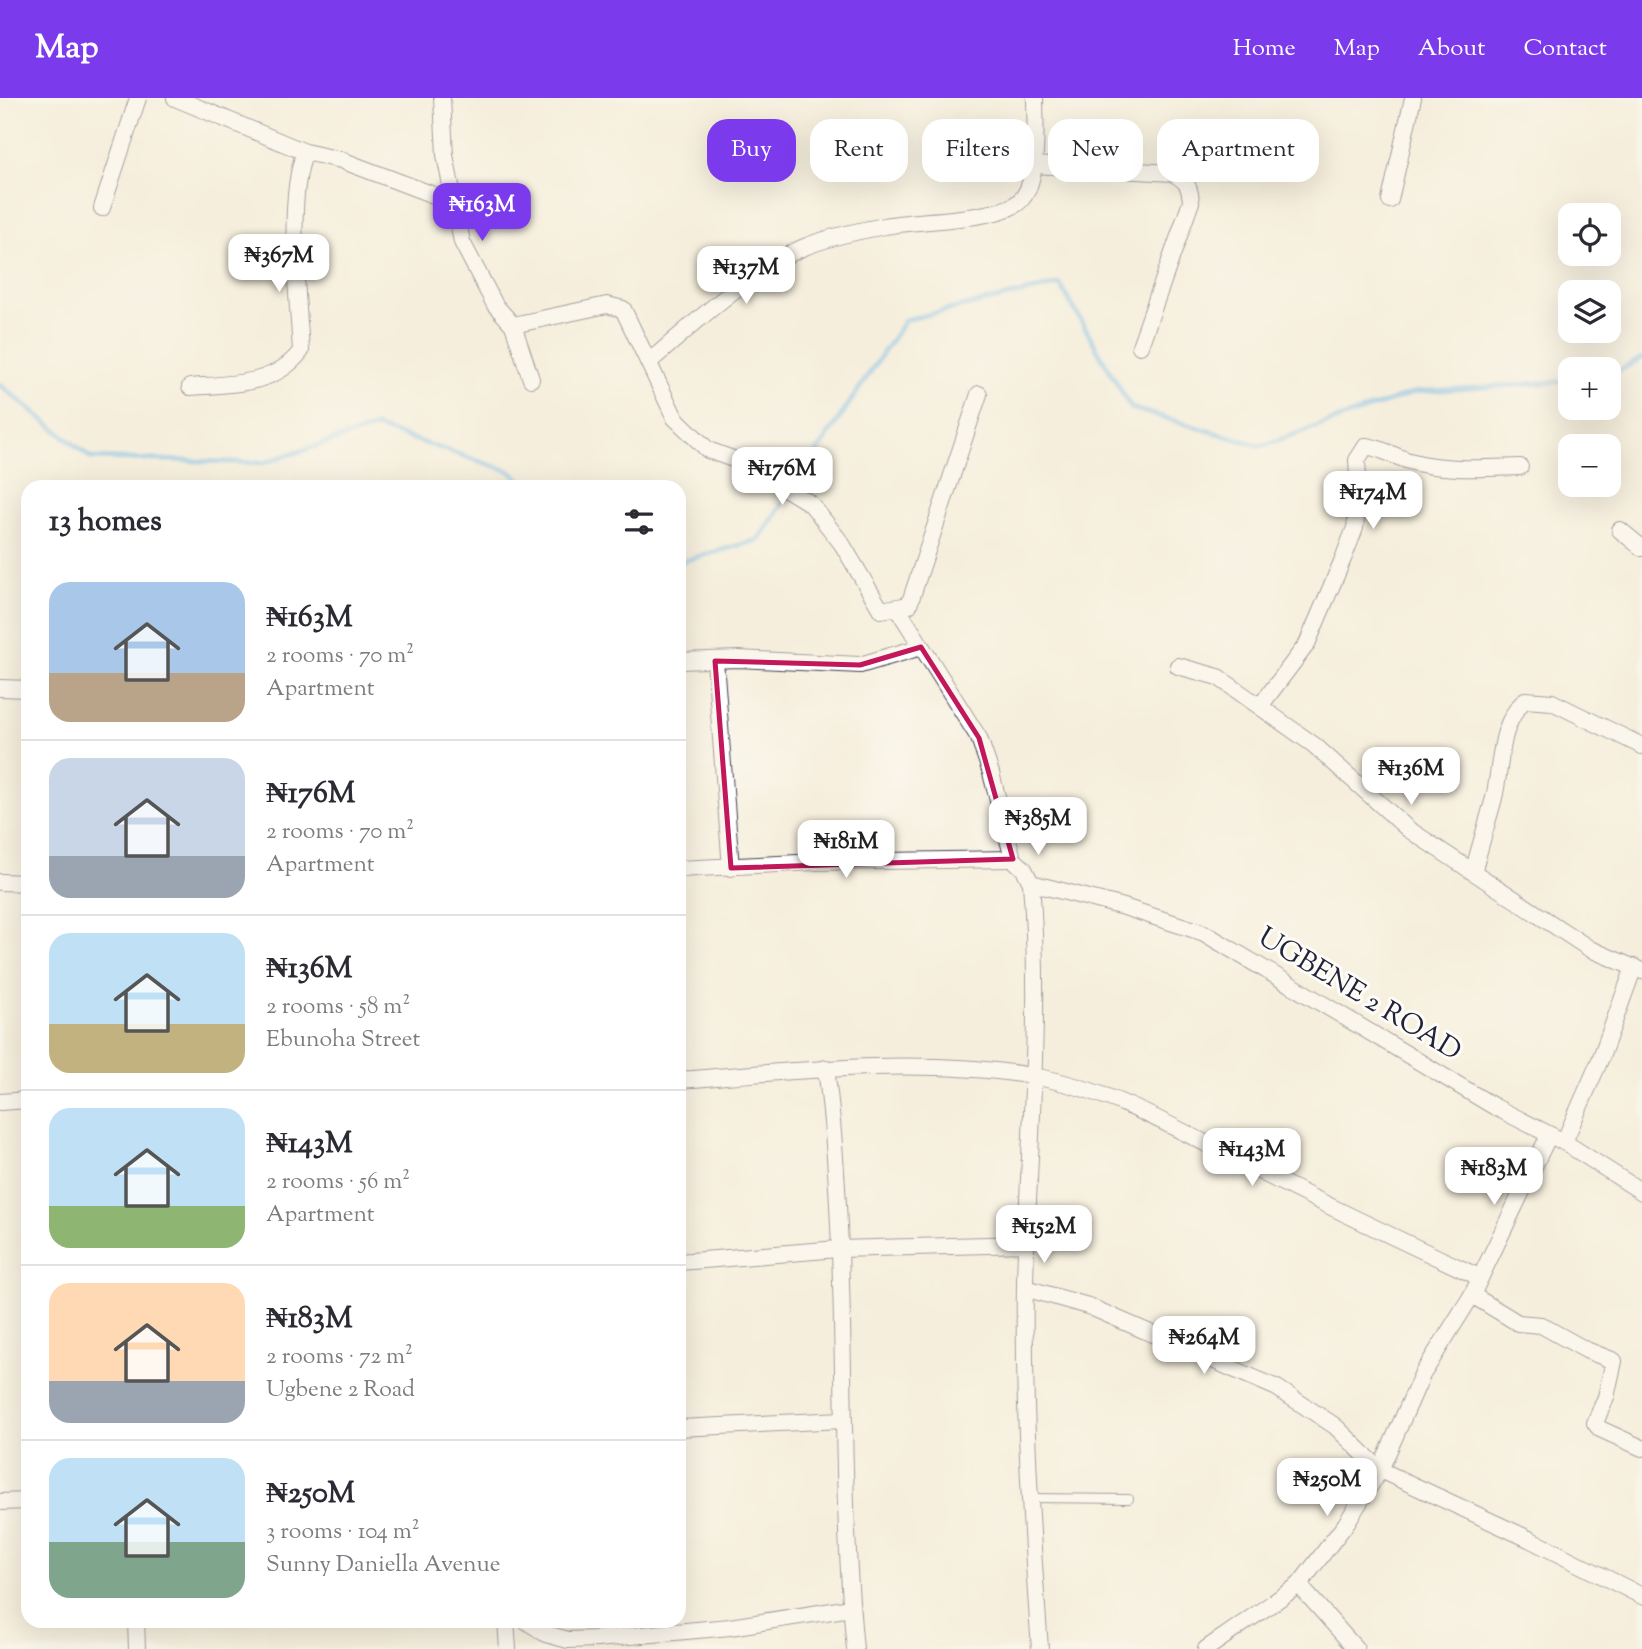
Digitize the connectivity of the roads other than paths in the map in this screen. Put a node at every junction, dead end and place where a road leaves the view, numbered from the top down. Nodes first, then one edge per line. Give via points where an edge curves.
1 (138, 98) edge
2 (175, 98) edge
3 (442, 98) edge
4 (1035, 98) edge
5 (1413, 98) edge
6 (305, 152) junction
7 (1034, 166) joint
8 (1030, 182) edge
9 (1390, 201) dead end
10 (452, 202) junction
11 (102, 208) dead end
12 (513, 325) junction
13 (1140, 346) dead end
14 (649, 362) junction
15 (531, 379) dead end
16 (190, 387) dead end
17 (979, 394) dead end
18 (1520, 467) dead end
19 (1620, 530) dead end
20 (1642, 548) edge
21 (898, 609) junction
22 (921, 648) junction
23 (686, 661) edge
24 (715, 661) junction
25 (1178, 666) dead end
26 (0, 688) edge
27 (21, 689) edge
28 (1261, 705) junction
29 (1642, 746) edge
30 (1013, 859) junction
31 (731, 868) junction
32 (686, 869) edge
33 (1473, 872) junction
34 (0, 882) edge
35 (21, 883) edge
36 (1031, 883) junction
37 (1638, 969) edge
38 (826, 1068) junction
39 (1034, 1076) junction
40 (686, 1079) edge
41 (21, 1100) edge
42 (0, 1102) edge
43 (1557, 1138) junction
44 (1642, 1192) edge
45 (1027, 1244) junction
46 (838, 1249) junction
47 (686, 1261) edge
48 (1479, 1277) junction
49 (1025, 1288) junction
50 (1472, 1295) junction
51 (843, 1420) junction
52 (686, 1428) edge
53 (1642, 1448) edge
54 (1380, 1469) junction
55 (1029, 1497) junction
56 (1129, 1499) dead end
57 (21, 1501) edge
58 (0, 1502) edge
59 (1299, 1585) junction
60 (1642, 1596) edge
61 (850, 1608) junction
62 (136, 1628) edge
63 (507, 1628) edge
64 (537, 1628) edge
65 (137, 1649) edge
66 (508, 1649) edge
67 (855, 1649) edge
68 (1040, 1649) edge
69 (1206, 1649) edge
70 (1356, 1649) edge

1 - 11 street
2 - 6 street
3 - 10 street
4 - 7 street
5 - 9 street
6 - 10 street via 341,160
6 - 16 street via 298,170 295,261 301,351 290,366 253,383
7 - 13 street via 1172,173 1190,189 1191,202
8 - 14 street via 1027,193 1015,205 970,216 887,225 802,248 748,281
10 - 12 street via 475,272
12 - 14 street via 616,306 623,309
12 - 15 street
14 - 21 street via 675,418 692,438 811,504 842,544 881,610
17 - 21 street via 909,605
18 - 28 street via 1450,467 1409,461 1374,447 1361,450 1354,527 1343,559 1307,644
19 - 20 street
21 - 22 street
22 - 24 street via 860,665
22 - 30 street via 979,738
23 - 24 street
24 - 31 street
25 - 28 street via 1218,677
26 - 27 street
28 - 33 street via 1314,745 1408,830
29 - 33 street via 1552,702 1525,700 1506,729
30 - 31 street
30 - 36 street
31 - 32 street
33 - 37 street via 1590,949
34 - 35 street
36 - 39 street
36 - 43 street, UGBENE 2 ROAD via 1204,933 1495,1107
37 - 43 street via 1601,1060
38 - 39 street
38 - 40 street
38 - 46 street via 835,1135
39 - 45 street
39 - 48 street via 1156,1117
41 - 42 street
43 - 44 street, UGBENE 2 ROAD
43 - 48 street
45 - 46 street
45 - 49 street
46 - 47 street
46 - 51 street
48 - 50 street
49 - 54 street via 1088,1306 1278,1388 1335,1426
49 - 55 street
50 - 53 street via 1518,1323 1541,1325 1614,1361 1595,1423
50 - 54 street via 1423,1375
51 - 52 street
51 - 61 street
54 - 59 street
54 - 60 street
55 - 56 lane
55 - 68 street
57 - 58 street
59 - 69 street
59 - 70 street
61 - 64 street via 730,1627 597,1639 568,1640
61 - 67 street
62 - 65 street
63 - 66 street

